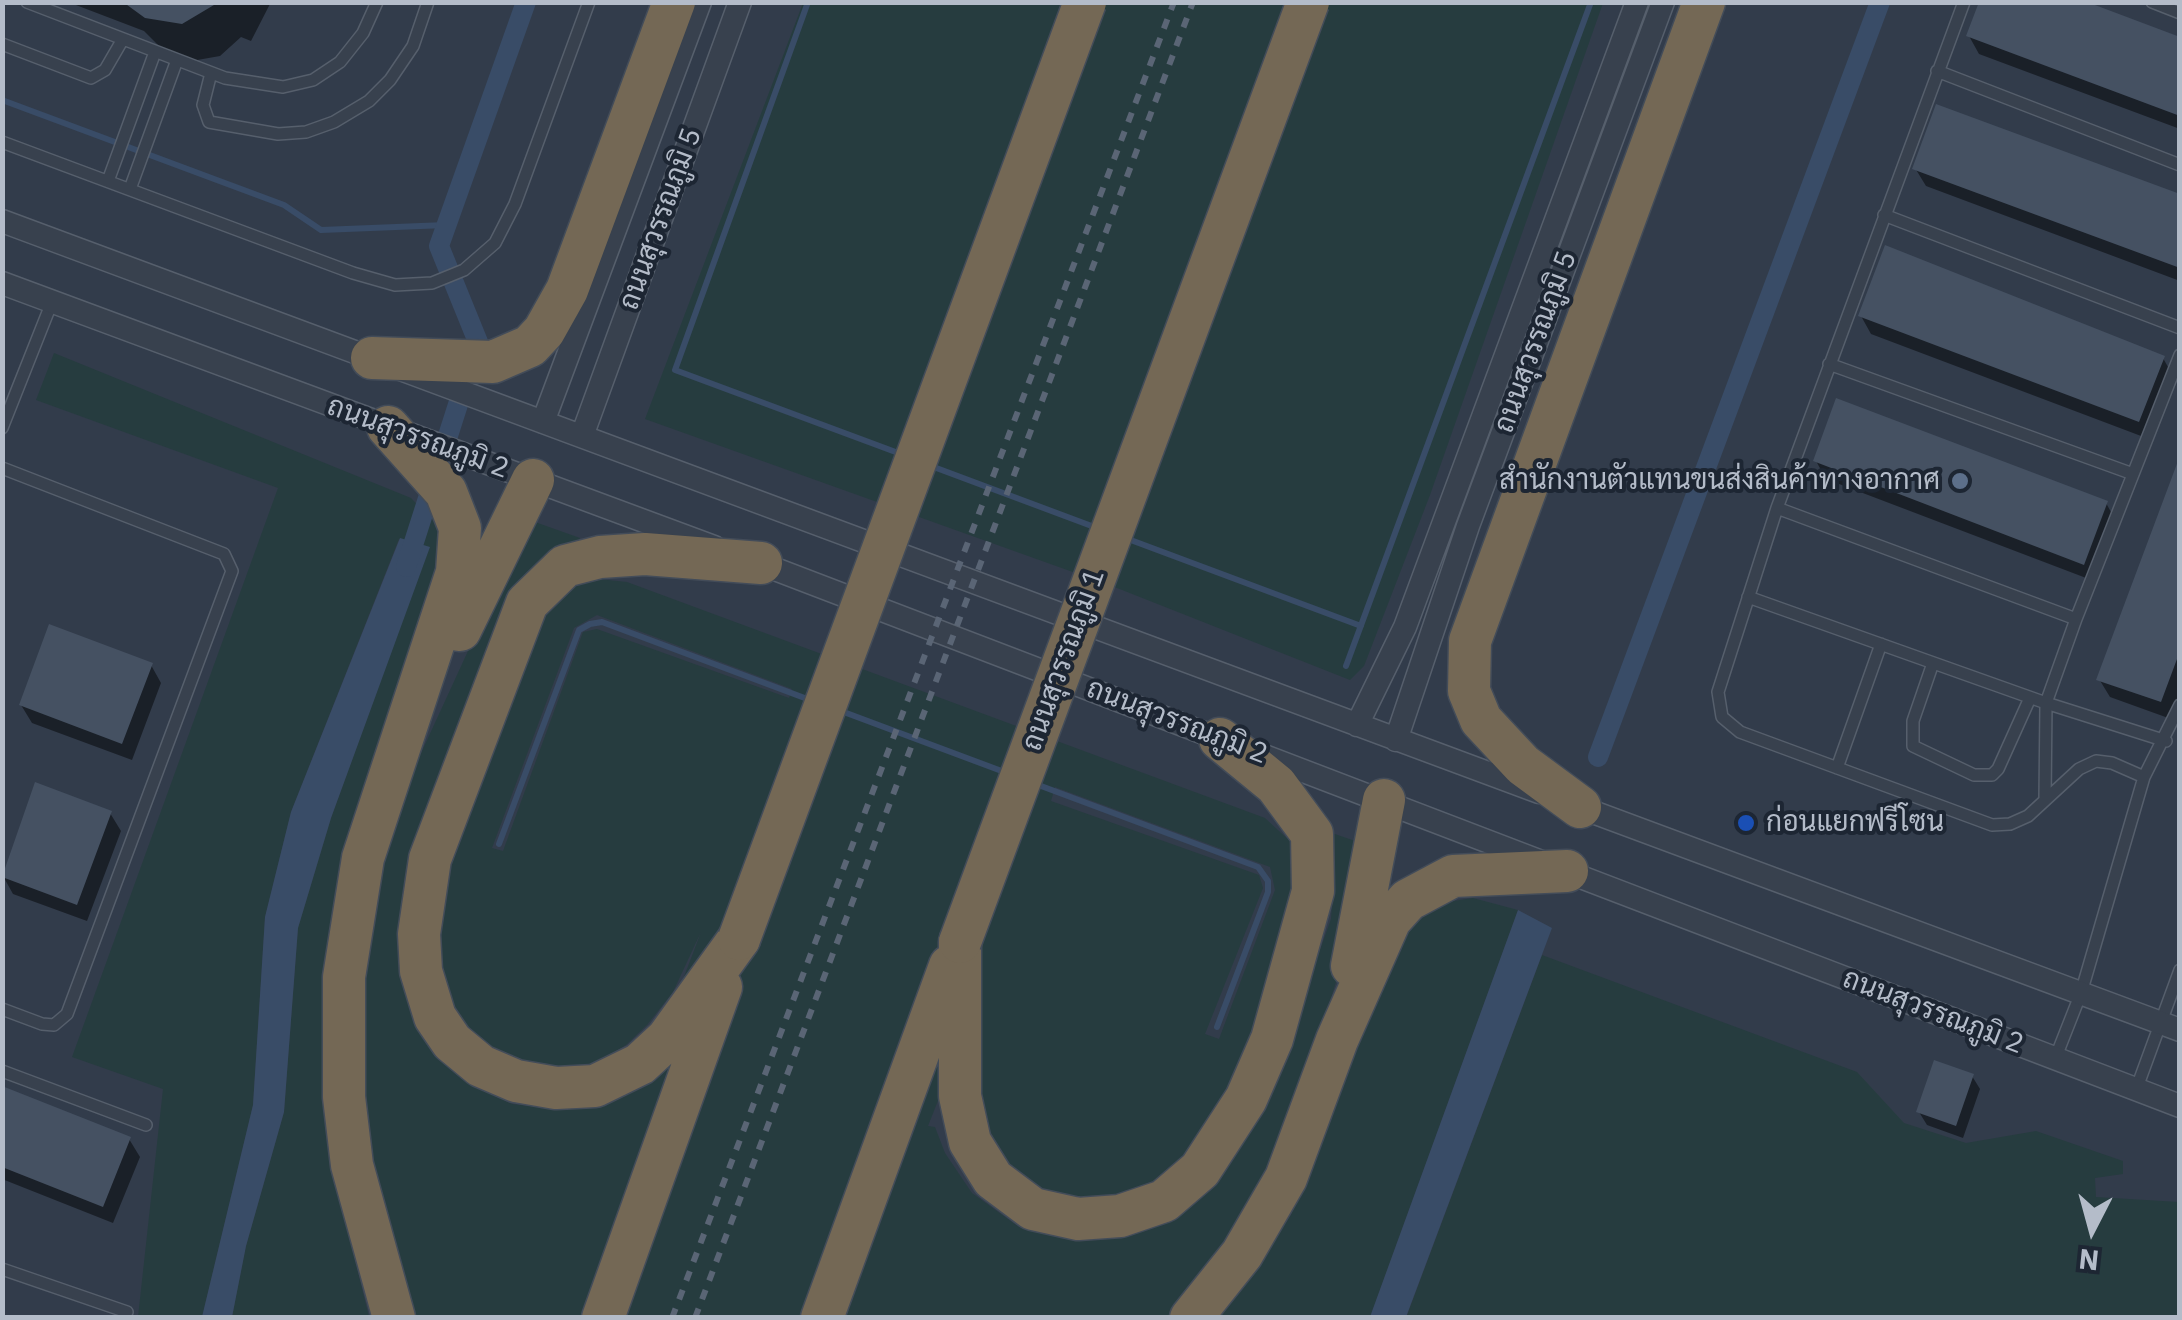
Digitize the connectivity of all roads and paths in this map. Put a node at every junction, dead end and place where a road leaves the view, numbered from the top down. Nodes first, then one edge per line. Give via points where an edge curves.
1 (27, 2) edge
2 (376, 2) edge
3 (428, 2) edge
4 (589, 2) edge
5 (740, 2) edge
6 (1085, 2) edge
7 (1308, 2) edge
8 (1637, 2) edge
9 (1663, 2) edge
10 (1704, 2) edge
11 (1964, 2) edge
12 (2152, 2) edge
13 (681, 5) edge
14 (2180, 12) edge
15 (123, 40) junction
16 (2, 44) edge
17 (155, 52) junction
18 (177, 60) junction
19 (1937, 71) junction
20 (211, 73) junction
21 (2, 142) edge
22 (2180, 165) edge
23 (108, 181) junction
24 (130, 189) junction
25 (1884, 214) junction
26 (2, 220) edge
27 (2, 283) edge
28 (52, 302) junction
29 (2180, 328) edge
30 (2180, 354) edge
31 (372, 358) junction
32 (1828, 364) junction
33 (543, 422) junction
34 (2, 428) edge
35 (388, 428) junction
36 (582, 436) junction
37 (2, 468) edge
38 (2132, 474) junction
39 (534, 480) junction
40 (1778, 508) junction
41 (760, 564) junction
42 (1748, 597) junction
43 (2076, 619) junction
44 (1881, 644) junction
45 (1934, 663) junction
46 (2030, 698) junction
47 (2046, 703) junction
48 (2180, 706) edge
49 (1357, 725) junction
50 (1220, 739) junction
51 (1396, 740) junction
52 (2166, 741) junction
53 (1837, 768) junction
54 (391, 770) junction
55 (2144, 777) junction
56 (1384, 800) junction
57 (2045, 800) junction
58 (1580, 808) junction
59 (1568, 871) junction
60 (739, 940) junction
61 (960, 942) junction
62 (2180, 970) edge
63 (2080, 993) junction
64 (2, 1009) edge
65 (2169, 1026) edge
66 (1337, 1040) junction
67 (2054, 1059) junction
68 (2, 1070) edge
69 (2136, 1090) junction
70 (2180, 1106) edge
71 (146, 1125) dead end
72 (2, 1269) edge
73 (127, 1312) dead end
74 (394, 1318) edge
75 (603, 1318) edge
76 (822, 1318) edge
77 (1191, 1318) edge

1 - 15 lane
2 - 20 lane via 340,62 313,80 284,88
3 - 20 lane via 413,46 390,80 369,101 306,132 209,122 203,105
4 - 24 lane via 515,204 495,244 464,270 432,283 395,284
5 - 36 street, ถนนสุวรรณภูมิ 5
6 - 60 highway, bridge
7 - 61 highway, ถนนสุวรรณภูมิ 1, bridge
8 - 49 street, ถนนสุวรรณภูมิ 5 via 1405,626
9 - 51 street, ถนนสุวรรณภูมิ 5 via 1468,526
10 - 58 highway via 1482,607 1467,664 1480,720
11 - 19 lane
12 - 14 lane
13 - 31 highway via 544,332 512,357 493,362
13 - 33 street, ถนนสุวรรณภูมิ 5
15 - 16 lane via 105,70 91,78
15 - 17 lane
17 - 18 lane
17 - 23 lane
18 - 20 lane
18 - 24 lane
19 - 22 lane
19 - 25 lane
21 - 23 lane
23 - 24 lane
25 - 29 lane
25 - 32 lane
26 - 31 street
27 - 28 street, ถนนสุวรรณภูมิ 2
28 - 34 lane
28 - 35 street, ถนนสุวรรณภูมิ 2
30 - 38 lane
31 - 33 street
32 - 38 lane
32 - 40 lane
33 - 36 street
35 - 39 street, ถนนสุวรรณภูมิ 2
35 - 54 highway via 446,492 460,528 457,572
36 - 49 street
37 - 64 lane via 224,554 232,571 67,1014 54,1025
38 - 43 lane
39 - 41 street, ถนนสุวรรณภูมิ 2
39 - 54 highway
40 - 42 lane
40 - 43 lane
41 - 50 street, ถนนสุวรรณภูมิ 2
41 - 60 highway via 644,554 600,557 550,576 528,603 426,879 420,972 435,1017 481,1066 516,1081 594,1086 640,1064 667,1039
42 - 44 lane
42 - 53 lane via 1718,692 1722,716 1740,732
43 - 47 lane
44 - 45 lane
44 - 53 lane
45 - 46 lane
45 - 46 lane via 1913,721 1913,746 1974,775 1998,770
46 - 47 lane
47 - 52 lane
47 - 57 lane
48 - 52 lane
49 - 51 street
50 - 56 street, ถนนสุวรรณภูมิ 2
50 - 61 highway via 1276,785 1312,834 1314,891 1272,1039 1225,1134 1200,1170 1164,1201 1120,1216 1078,1219 1033,1209 993,1179 970,1142 960,1096
51 - 58 street
52 - 55 lane
53 - 57 lane via 1992,825 2028,816
54 - 74 highway via 364,858 344,976 344,1098 352,1165
55 - 57 lane via 2096,762
55 - 63 lane
56 - 59 street, ถนนสุวรรณภูมิ 2
56 - 66 highway
58 - 63 street
59 - 66 highway via 1453,876 1408,900 1390,920
59 - 67 street, ถนนสุวรรณภูมิ 2
60 - 75 highway
61 - 76 highway, ถนนสุวรรณภูมิ 1
62 - 65 lane
63 - 65 street
63 - 67 lane
65 - 69 lane
66 - 77 highway via 1286,1178 1242,1254
67 - 69 street, ถนนสุวรรณภูมิ 2
68 - 71 lane
69 - 70 street, ถนนสุวรรณภูมิ 2
72 - 73 lane

